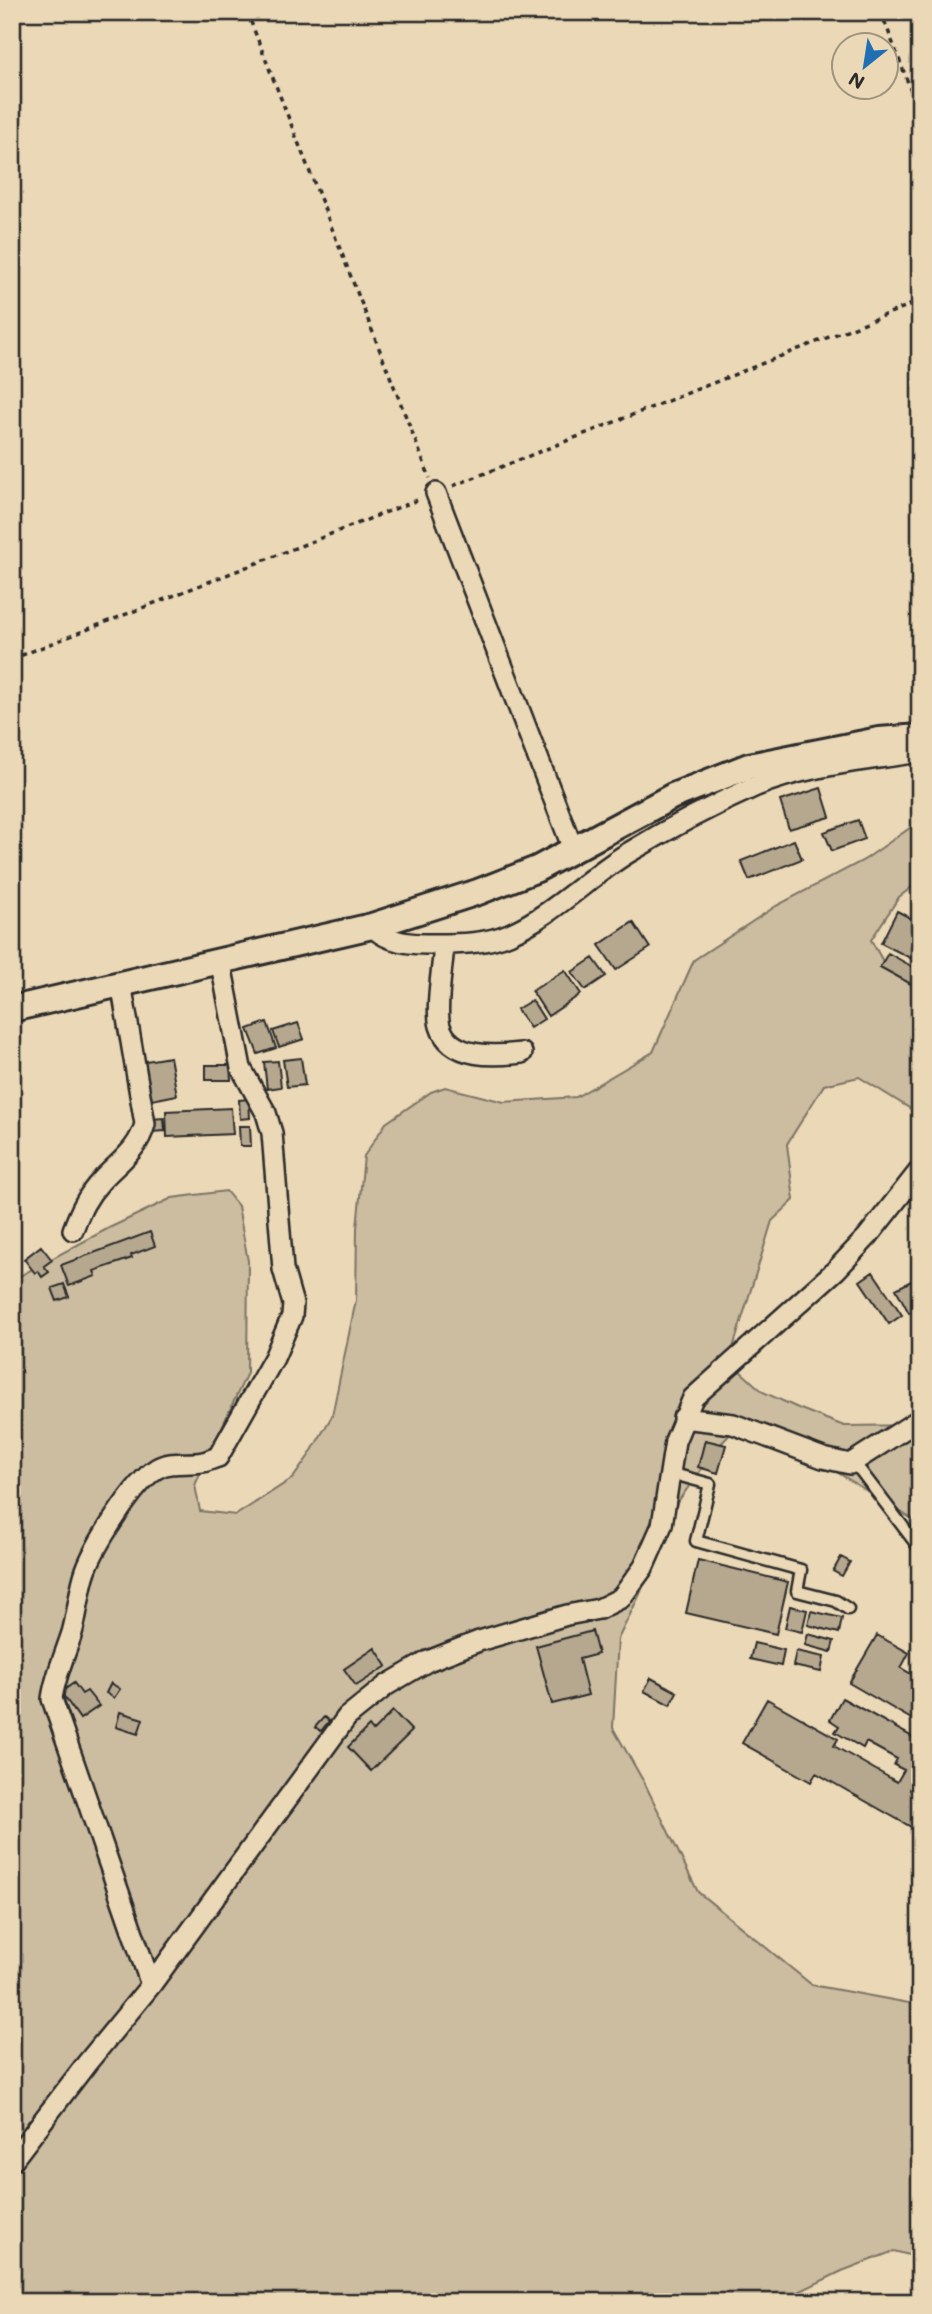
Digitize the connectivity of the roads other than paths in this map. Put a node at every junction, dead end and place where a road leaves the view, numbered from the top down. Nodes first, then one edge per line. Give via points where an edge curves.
1 (436, 493) road end
2 (920, 737) edge
3 (920, 752) edge
4 (573, 849) junction
5 (372, 926) junction
6 (444, 944) junction
7 (220, 959) junction
8 (121, 983) junction
9 (12, 1009) edge
10 (523, 1053) dead end
11 (920, 1170) edge
12 (73, 1230) dead end
13 (683, 1418) junction
14 (920, 1419) edge
15 (850, 1464) junction
16 (670, 1473) junction
17 (920, 1549) edge
18 (848, 1609) dead end
19 (151, 1985) junction
20 (12, 2161) edge

1 - 4 street
2 - 4 street via 879,740 749,766 673,796
3 - 6 street via 785,774 628,853 545,914 508,934
4 - 5 street via 478,892
5 - 6 street via 399,941
5 - 7 street
6 - 10 street via 439,1016 443,1033 474,1053
7 - 8 street
7 - 19 street via 242,1068 272,1133 283,1269 292,1317 274,1359 218,1457 154,1471 113,1521 86,1570 52,1699
8 - 9 street
8 - 12 street via 145,1124 135,1148 83,1203
11 - 13 street via 852,1253 693,1398
13 - 15 street via 733,1424
13 - 16 street
14 - 15 street
15 - 17 lane via 860,1470
16 - 18 lane via 710,1484 696,1541 801,1570 797,1591 836,1601
16 - 19 street via 662,1525 643,1568 621,1598 599,1609 479,1641 428,1661 363,1703 347,1717
19 - 20 street

